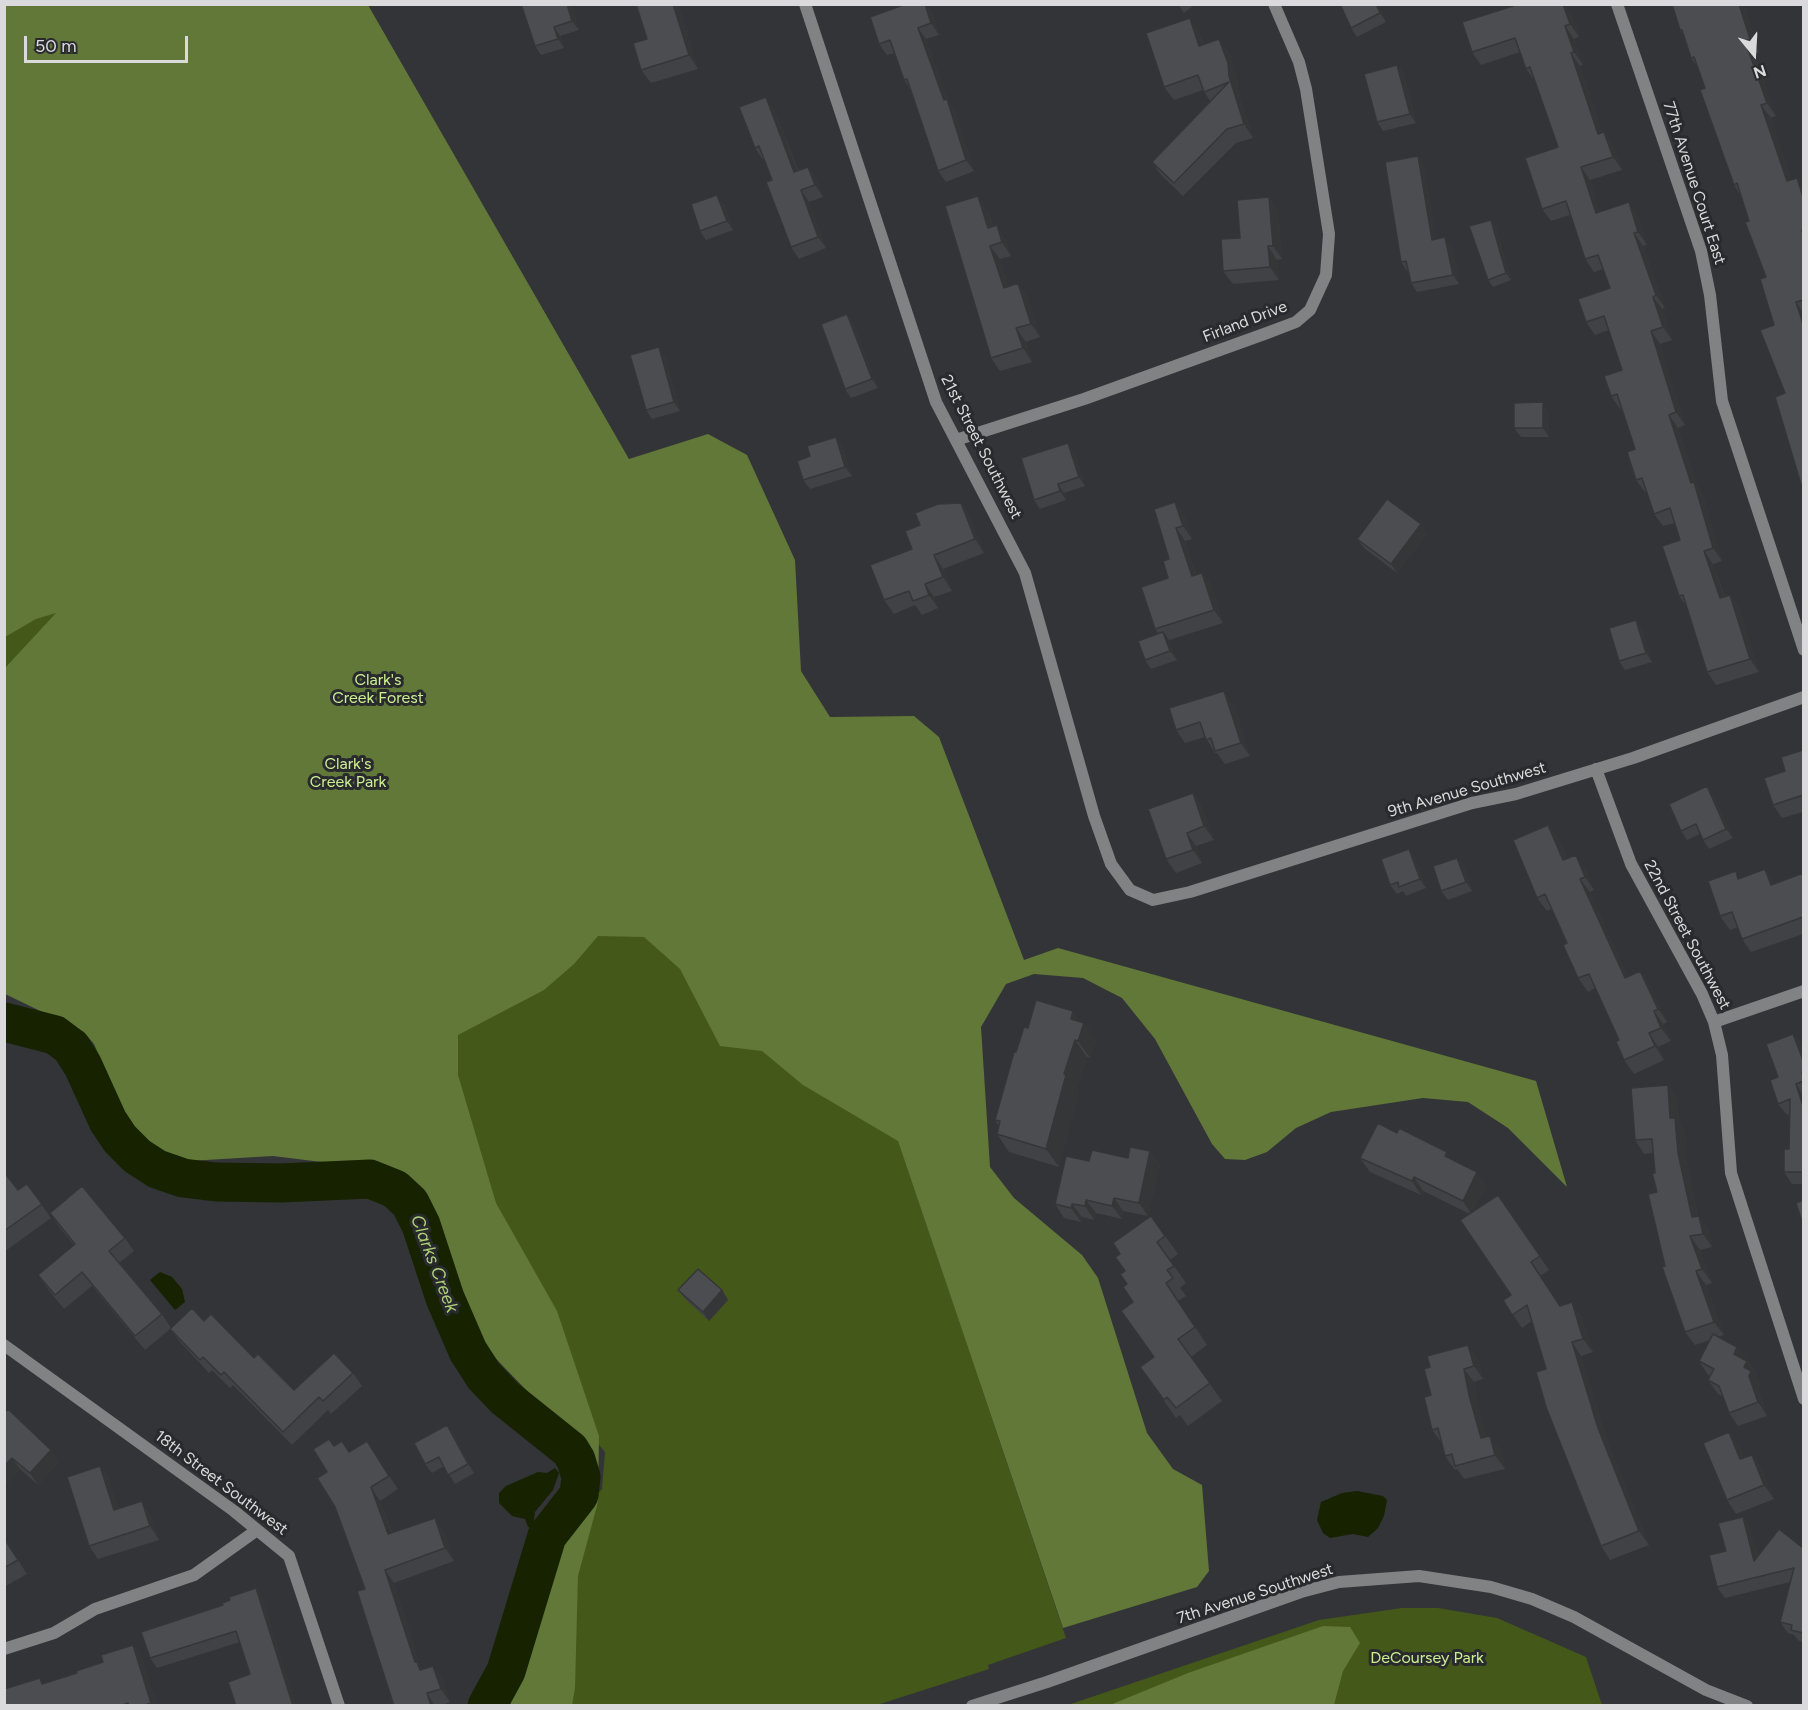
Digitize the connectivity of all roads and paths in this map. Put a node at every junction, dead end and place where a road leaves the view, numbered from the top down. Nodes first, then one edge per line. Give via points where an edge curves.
1 (806, 4) edge
2 (1274, 4) edge
3 (1617, 4) edge
4 (956, 440) junction
5 (1803, 650) edge
6 (1803, 697) edge
7 (1596, 769) junction
8 (1137, 895) joint
9 (1803, 992) edge
10 (1714, 1022) junction
11 (4, 1345) edge
12 (1803, 1398) edge
13 (257, 1530) junction
14 (4, 1649) edge
15 (339, 1706) edge
16 (972, 1706) edge
17 (1747, 1706) edge

1 - 4 street, 21st Street Southwest via 916,347 936,402
2 - 4 street, Firland Drive via 1306,89 1329,234 1326,276 1310,310 1296,322 1267,333
3 - 5 street, 77th Avenue Court East via 1701,251 1722,401
4 - 8 street, 21st Street Southwest via 1025,573 1103,845 1117,875
6 - 7 street, 9th Avenue Southwest
7 - 8 street, 9th Avenue Southwest via 1472,803 1190,892 1153,900
7 - 10 street, 22nd Street Southwest via 1631,864
9 - 10 street
10 - 12 street, 22nd Street Southwest via 1722,1055 1731,1173
11 - 13 street, 18th Street Southwest
13 - 14 street via 194,1575 95,1609 54,1633
13 - 15 street, 18th Street Southwest via 289,1556
16 - 17 street, 7th Avenue Southwest via 1301,1592 1339,1582 1419,1576 1480,1585 1532,1599 1574,1617 1706,1690

